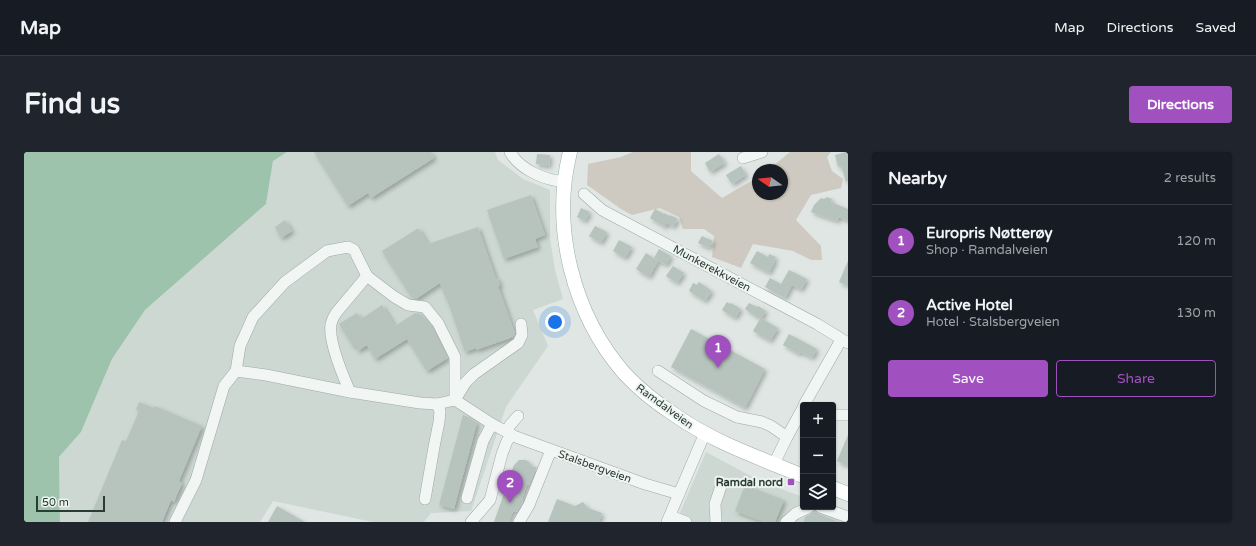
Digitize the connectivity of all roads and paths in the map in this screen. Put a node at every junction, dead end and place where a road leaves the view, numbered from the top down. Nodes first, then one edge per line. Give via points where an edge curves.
1 (510, 152) edge
2 (570, 152) edge
3 (762, 152) edge
4 (743, 158) dead end
5 (565, 182) junction
6 (584, 194) dead end
7 (367, 276) junction
8 (521, 324) dead end
9 (845, 341) edge
10 (658, 370) dead end
11 (236, 371) junction
12 (350, 392) junction
13 (455, 400) junction
14 (806, 402) edge
15 (437, 404) junction
16 (800, 413) edge
17 (836, 415) edge
18 (848, 415) edge
19 (518, 416) dead end
20 (492, 424) junction
21 (509, 433) junction
22 (705, 433) junction
23 (787, 437) junction
24 (551, 450) junction
25 (774, 464) junction
26 (800, 475) edge
27 (721, 486) dead end
28 (836, 489) edge
29 (679, 494) junction
30 (848, 494) edge
31 (467, 498) dead end
32 (425, 499) dead end
33 (803, 510) edge
34 (828, 510) edge
35 (848, 517) edge
36 (669, 519) edge
37 (175, 522) edge
38 (471, 522) edge
39 (519, 522) edge
40 (686, 522) edge
41 (716, 522) edge
42 (786, 522) edge

1 - 5 street via 528,169 549,179
2 - 5 main road, Ramdalveien
3 - 4 street
5 - 22 main road, Ramdalveien via 563,213 566,242 581,302 590,320 624,372 675,416
6 - 9 street, Munkerekkveien via 602,210
7 - 11 street via 354,250 348,247 327,251 309,264 285,282 253,317 240,346
7 - 12 street via 336,312 331,325 337,359
7 - 13 street via 408,305 425,307 438,323 454,357
8 - 13 street via 522,335 518,343 474,374
9 - 14 street, Munkerekkveien
10 - 23 street via 704,401 737,417 762,422
11 - 12 street via 266,374
11 - 37 street via 224,386 196,480
12 - 15 street
13 - 15 street
13 - 20 street, Stalsbergveien
15 - 32 street via 440,411 439,422
16 - 23 street, Munkerekkveien
17 - 18 street
19 - 21 street via 510,425
20 - 21 street, Stalsbergveien
20 - 31 street via 483,441
21 - 24 street, Stalsbergveien
21 - 38 street via 490,500
22 - 25 main road, Ramdalveien
22 - 29 street
23 - 25 street, Munkerekkveien
24 - 29 street, Stalsbergveien
24 - 39 street via 529,505
25 - 26 main road, Ramdalveien
27 - 41 street via 715,504
28 - 30 main road
29 - 36 street
33 - 42 street
34 - 35 street
36 - 40 street

